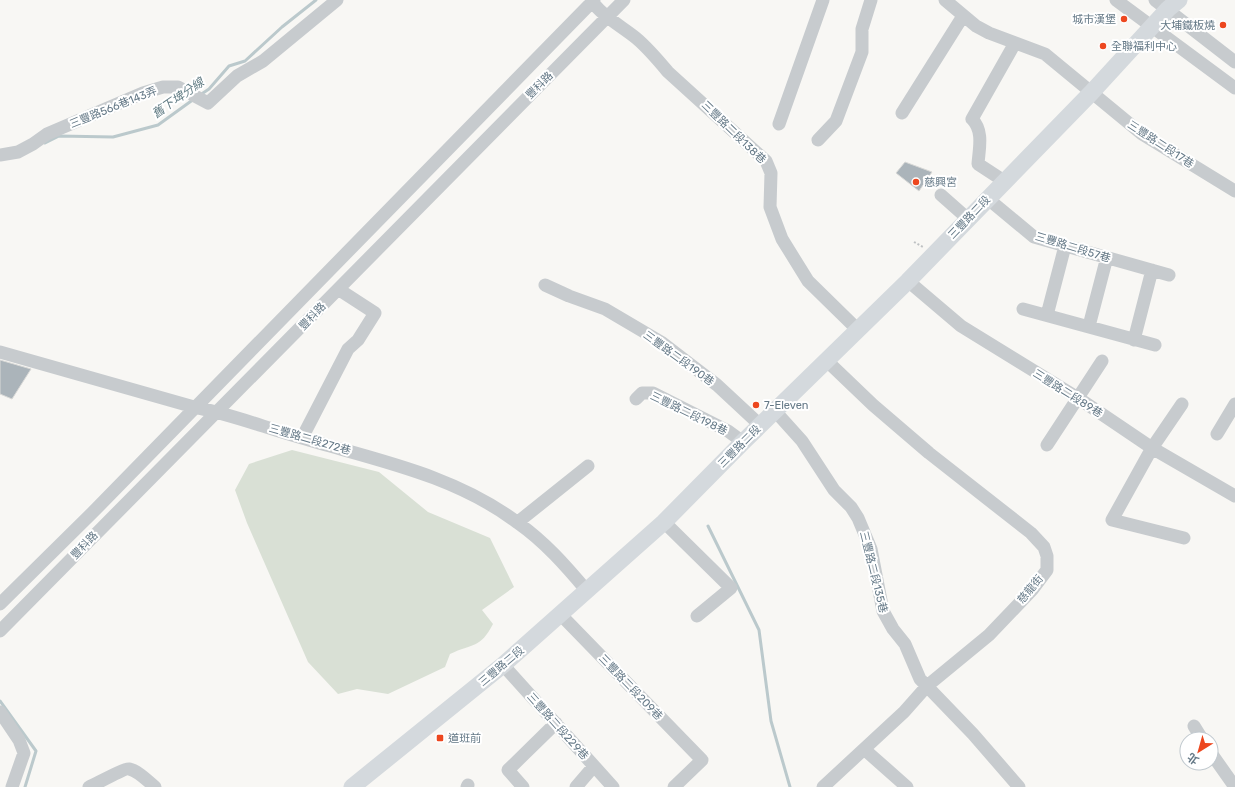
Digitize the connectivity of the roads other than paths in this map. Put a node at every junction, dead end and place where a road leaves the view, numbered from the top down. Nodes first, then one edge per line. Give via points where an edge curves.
1 (337, 0) edge
2 (624, 0) edge
3 (823, 0) edge
4 (871, 0) edge
5 (945, 0) edge
6 (1116, 0) edge
7 (592, 1) edge
8 (1167, 3) edge
9 (606, 16) junction
10 (963, 16) junction
11 (1152, 27) junction
12 (1016, 43) junction
13 (1235, 62) edge
14 (1235, 88) edge
15 (1091, 93) junction
16 (902, 113) dead end
17 (779, 124) dead end
18 (818, 140) dead end
19 (0, 155) edge
20 (1004, 181) junction
21 (1235, 191) edge
22 (942, 195) dead end
23 (987, 198) junction
24 (967, 218) junction
25 (1065, 246) junction
26 (1107, 257) junction
27 (1152, 270) junction
28 (1169, 275) dead end
29 (908, 281) junction
30 (546, 285) dead end
31 (338, 289) junction
32 (1023, 309) dead end
33 (1047, 315) junction
34 (1089, 326) junction
35 (858, 330) junction
36 (1134, 340) junction
37 (1155, 345) dead end
38 (0, 352) edge
39 (827, 361) junction
40 (1102, 361) dead end
41 (1078, 398) junction
42 (636, 400) dead end
43 (1182, 404) dead end
44 (1235, 404) edge
45 (194, 407) junction
46 (775, 411) junction
47 (217, 412) junction
48 (760, 425) junction
49 (1217, 434) dead end
50 (302, 438) junction
51 (743, 442) junction
52 (1047, 445) dead end
53 (1152, 448) junction
54 (588, 466) dead end
55 (1235, 496) edge
56 (518, 522) junction
57 (664, 522) junction
58 (1184, 538) dead end
59 (587, 590) junction
60 (0, 604) edge
61 (560, 614) junction
62 (697, 616) dead end
63 (0, 631) edge
64 (503, 665) junction
65 (927, 686) junction
66 (0, 712) edge
67 (556, 723) junction
68 (1194, 726) dead end
69 (1197, 731) edge
70 (864, 749) junction
71 (1219, 764) edge
72 (594, 766) junction
73 (355, 786) edge
74 (12, 787) edge
75 (89, 787) edge
76 (155, 787) edge
77 (523, 787) edge
78 (576, 787) edge
79 (613, 787) edge
80 (674, 787) edge
81 (823, 787) edge
82 (907, 787) edge
83 (1019, 787) edge
84 (1235, 787) edge

1 - 19 street, 三豐路566巷143弄 via 263,61 237,76 208,103 178,87 164,86 47,134 18,152
2 - 9 street, 豐科路
3 - 17 street
4 - 18 street via 862,29 862,52 836,121
5 - 10 street, 三豐路二段17巷
6 - 11 street
7 - 9 street, 三豐路二段138巷
7 - 45 street, 豐科路
8 - 11 main road, 三豐路二段
8 - 13 street
9 - 31 street, 豐科路
9 - 35 street, 三豐路二段138巷 via 637,39 668,72 766,161 771,173 770,207 782,239 808,281
10 - 12 street, 三豐路二段17巷 via 989,34
10 - 16 street
11 - 14 street
11 - 15 main road, 三豐路二段
12 - 15 street, 三豐路二段17巷 via 1045,54
12 - 20 street via 972,119 978,125 978,164
15 - 20 main road, 三豐路二段
15 - 21 street, 三豐路二段17巷 via 1142,134
20 - 23 main road, 三豐路二段
22 - 24 street
23 - 24 main road, 三豐路二段
23 - 25 street, 三豐路二段57巷 via 1034,237
24 - 29 main road, 三豐路二段
25 - 26 street, 三豐路二段57巷
25 - 33 street
26 - 27 street, 三豐路二段57巷
26 - 34 street
27 - 28 street, 三豐路二段57巷
27 - 36 street
29 - 35 main road, 三豐路二段
29 - 41 street, 三豐路二段89巷 via 961,326
30 - 48 street, 三豐路二段190巷 via 605,309 661,342 717,385
31 - 47 street, 豐科路
31 - 50 street via 375,313 358,340 348,349
32 - 33 street
33 - 34 street
34 - 36 street
35 - 39 main road, 三豐路二段
36 - 37 street
38 - 45 street, 三豐路二段272巷
39 - 46 main road, 三豐路二段
39 - 65 street, 慈龍街 via 929,453 1031,532 1044,547 1047,556 1047,570 1032,590 989,635
40 - 41 street
41 - 52 street
41 - 53 street, 三豐路二段89巷
42 - 51 street, 三豐路二段198巷 via 642,393 652,393 728,431
43 - 53 street
44 - 49 street
45 - 47 street, 三豐路二段272巷
45 - 60 street, 豐科路
46 - 48 main road, 三豐路二段
46 - 65 street, 三豐路二段135巷 via 802,441 834,490 858,518 871,549 883,611 905,644 920,679
47 - 50 street, 三豐路二段272巷
47 - 63 street, 豐科路
48 - 51 main road, 三豐路二段
50 - 56 street, 三豐路二段272巷 via 370,456 426,475 464,490
51 - 57 main road, 三豐路二段
53 - 55 street, 三豐路二段89巷
53 - 58 street via 1112,520
54 - 56 street
56 - 59 street, 三豐路二段272巷 via 549,548
57 - 59 main road, 三豐路二段
57 - 62 street via 731,588
59 - 61 main road, 三豐路二段
61 - 64 main road, 三豐路二段
61 - 80 street, 三豐路二段209巷 via 702,760
64 - 67 street, 三豐路二段229巷
64 - 73 main road, 三豐路二段
65 - 70 street, 慈龍街 via 904,712
65 - 83 street, 三豐路二段135巷
66 - 74 street via 19,740 24,753
67 - 72 street, 三豐路二段229巷
67 - 77 street via 508,770
68 - 69 street
70 - 81 street, 慈龍街
70 - 82 street
71 - 84 street
72 - 78 street
72 - 79 street, 三豐路二段229巷
75 - 76 street via 124,768 130,769

